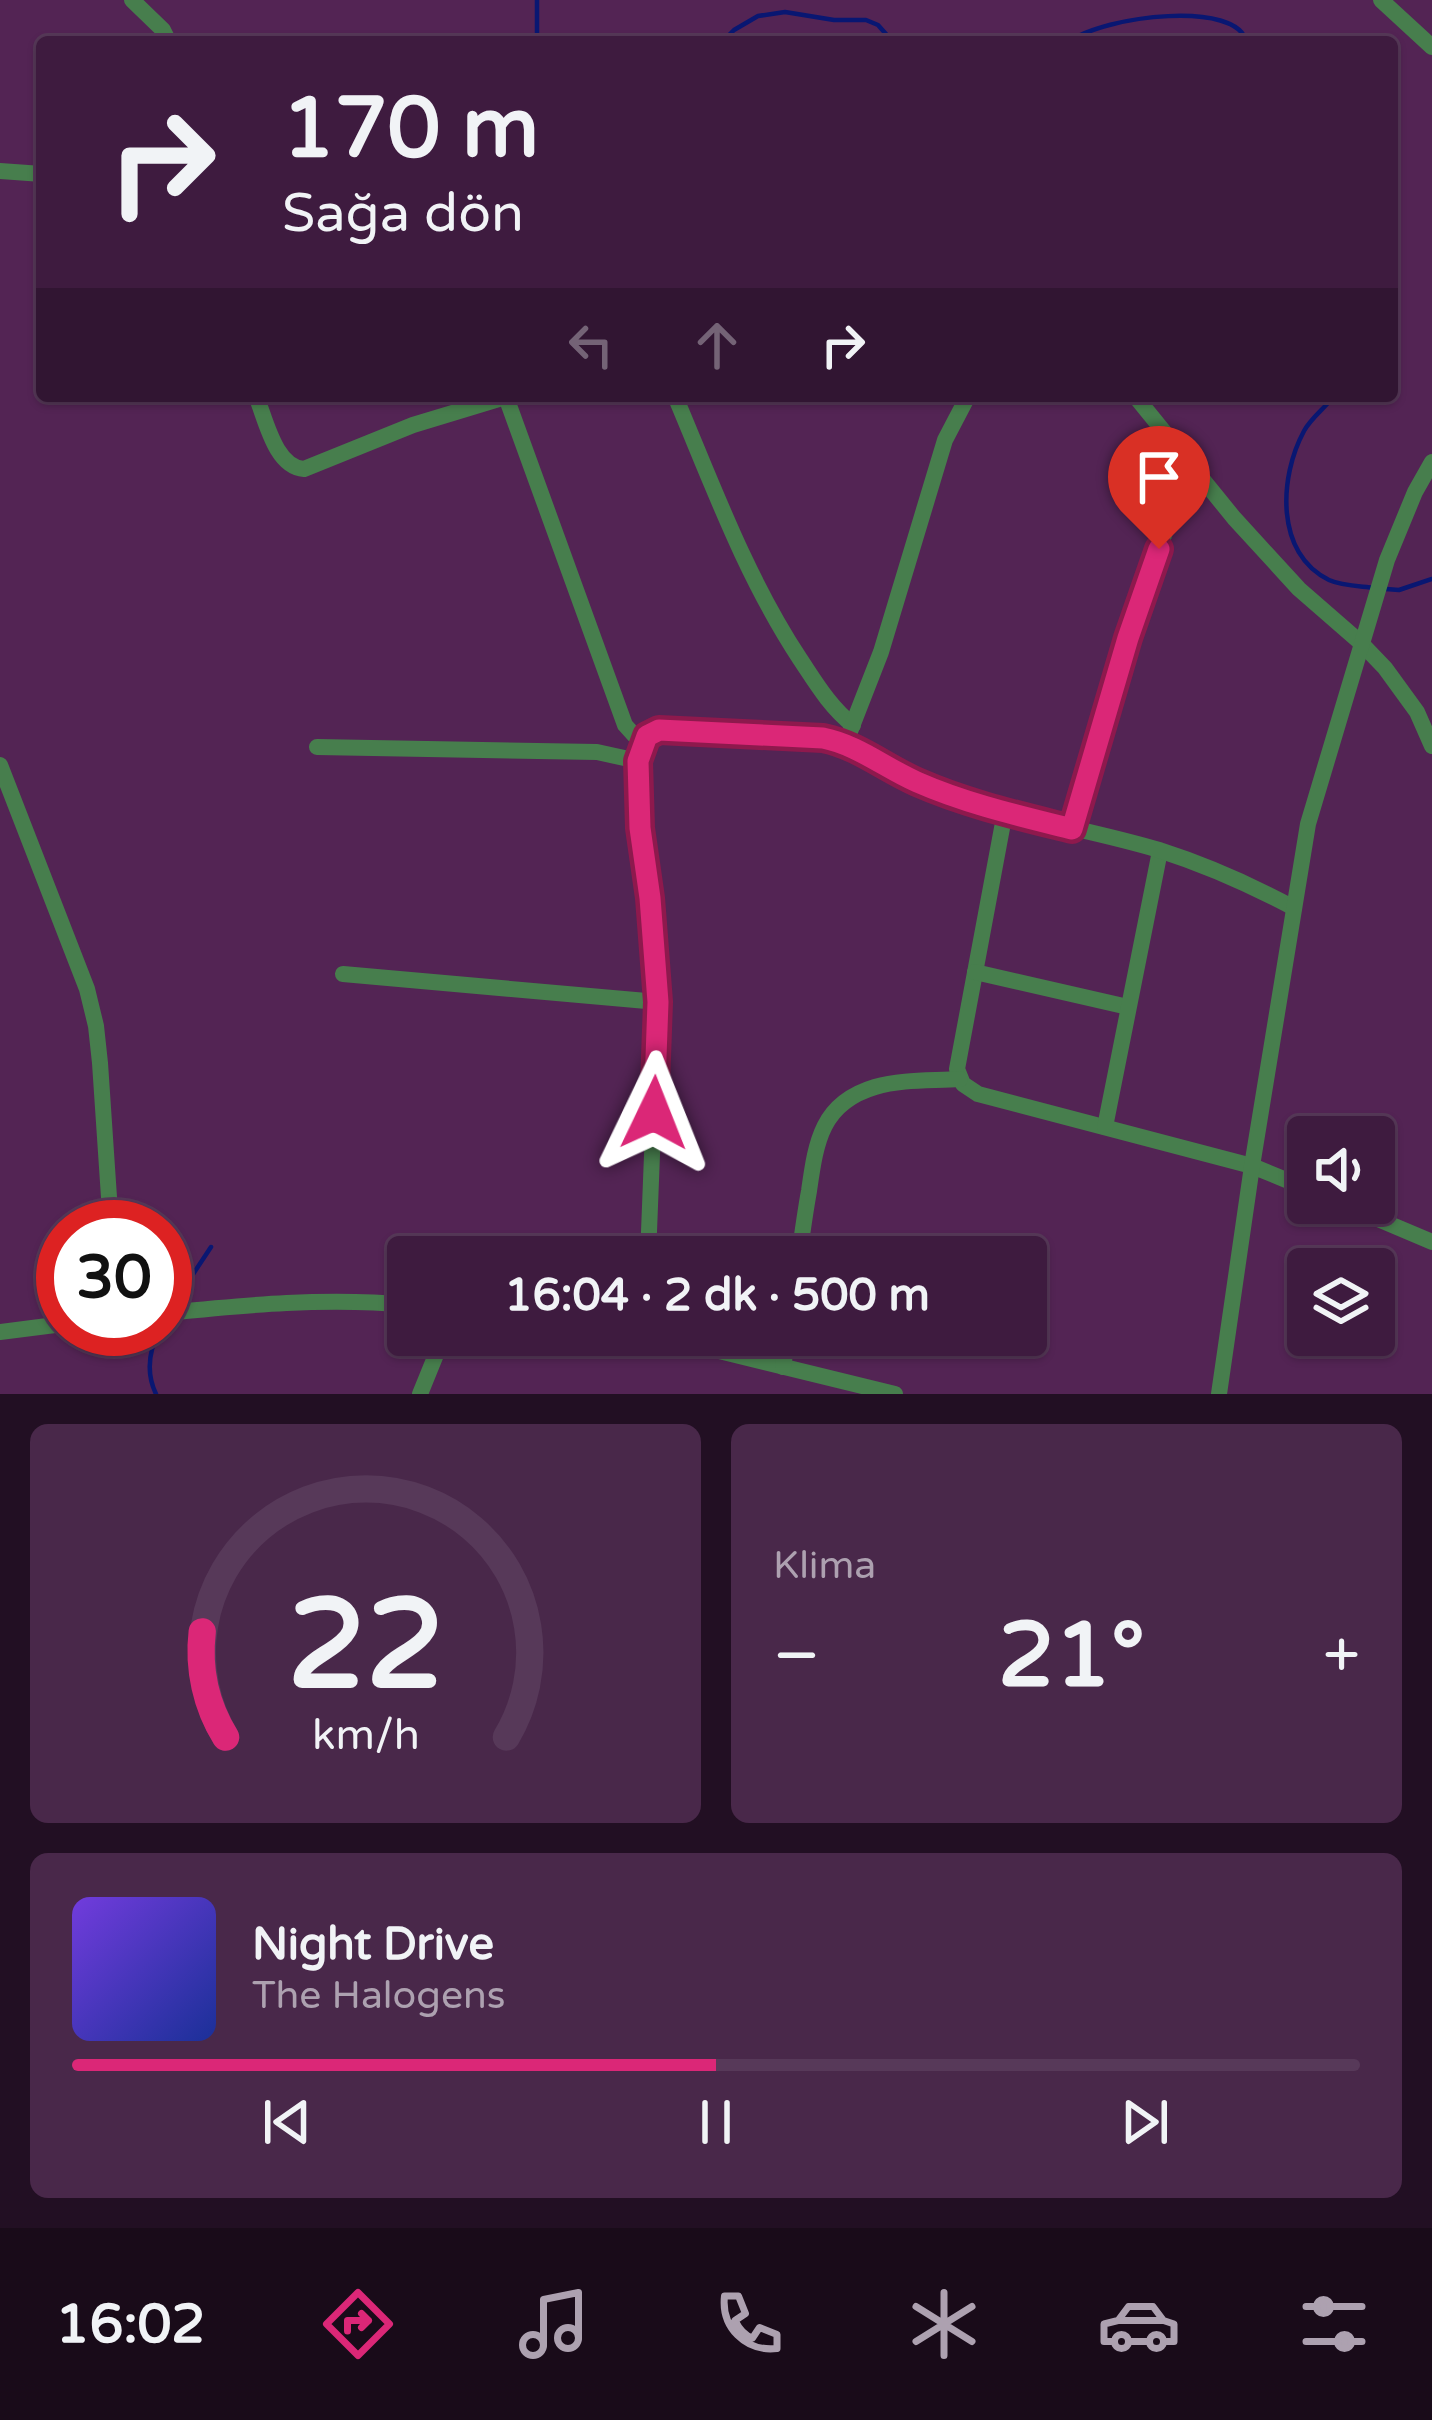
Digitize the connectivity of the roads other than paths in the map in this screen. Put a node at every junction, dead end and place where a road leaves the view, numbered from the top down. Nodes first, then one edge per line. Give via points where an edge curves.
1 (132, 0) edge
2 (1381, 0) edge
3 (166, 36) edge
4 (1432, 47) edge
5 (0, 171) edge
6 (36, 174) edge
7 (258, 402) edge
8 (488, 402) edge
9 (509, 402) edge
10 (678, 402) edge
11 (965, 402) edge
12 (1141, 402) edge
13 (1190, 461) junction
14 (1432, 462) edge
15 (1361, 643) junction
16 (853, 725) junction
17 (845, 744) junction
18 (1432, 746) edge
19 (316, 747) dead end
20 (641, 753) junction
21 (0, 765) edge
22 (1005, 812) junction
23 (1072, 829) junction
24 (1160, 850) junction
25 (1294, 908) junction
26 (975, 972) junction
27 (343, 974) dead end
28 (658, 1002) junction
29 (1129, 1007) junction
30 (960, 1079) junction
31 (1105, 1127) junction
32 (1252, 1166) junction
33 (1287, 1180) edge
34 (109, 1200) edge
35 (1390, 1224) edge
36 (649, 1236) edge
37 (802, 1236) edge
38 (1432, 1242) edge
39 (387, 1303) edge
40 (192, 1310) edge
41 (36, 1327) edge
42 (0, 1331) edge
43 (435, 1356) edge
44 (741, 1356) edge
45 (785, 1356) edge
46 (783, 1366) junction
47 (420, 1394) edge
48 (895, 1394) edge
49 (1219, 1394) edge

1 - 3 street
2 - 4 street
5 - 6 street
7 - 8 street via 281,458 296,470
9 - 20 street
10 - 16 street via 750,574 814,680
11 - 16 street via 945,440
12 - 13 street
13 - 15 street via 1299,589
13 - 23 street
14 - 15 street via 1387,560
15 - 18 street via 1407,697
15 - 25 street via 1308,824
16 - 17 street
17 - 20 street via 659,730
17 - 22 street via 914,781
19 - 20 street
20 - 28 street via 640,828
21 - 34 street via 87,989
22 - 23 street
22 - 26 street
23 - 24 street
24 - 25 street
24 - 29 street
25 - 32 street
26 - 29 street
26 - 30 street
27 - 28 street
28 - 36 street
29 - 31 street
30 - 31 street via 978,1094
30 - 37 street via 877,1087 845,1099 816,1145
31 - 32 street
32 - 33 street
32 - 49 street
35 - 38 street
39 - 40 street
41 - 42 street
43 - 47 street
44 - 46 street
45 - 46 street
46 - 48 street

